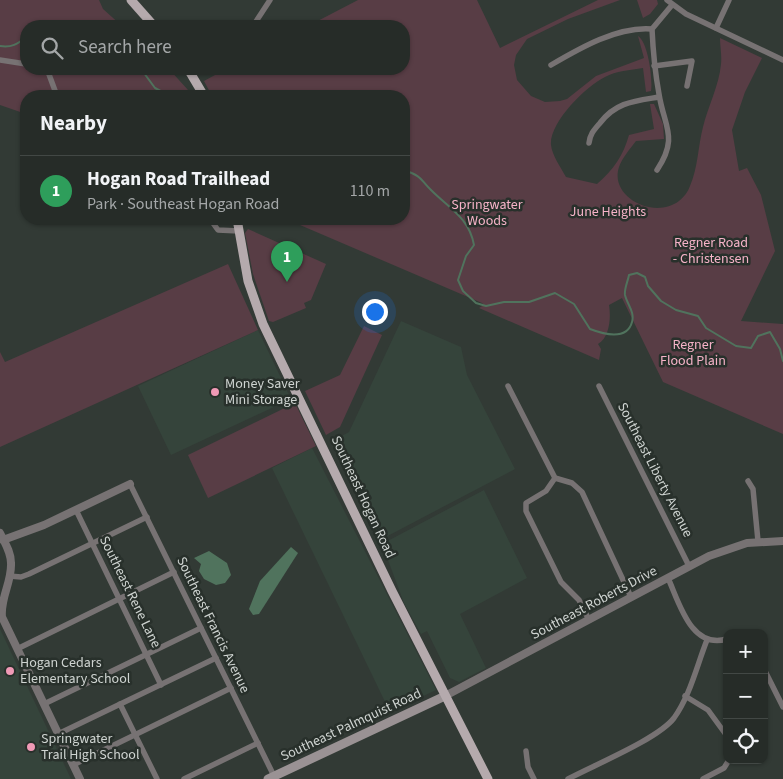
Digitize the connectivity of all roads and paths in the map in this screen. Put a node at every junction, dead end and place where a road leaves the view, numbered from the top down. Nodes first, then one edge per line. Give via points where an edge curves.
1 (131, 0) edge
2 (270, 0) edge
3 (667, 0) edge
4 (729, 0) edge
5 (672, 5) junction
6 (149, 20) edge
7 (257, 20) edge
8 (716, 28) junction
9 (652, 29) junction
10 (0, 60) edge
11 (783, 60) edge
12 (20, 63) edge
13 (551, 65) dead end
14 (654, 66) junction
15 (49, 75) edge
16 (192, 75) edge
17 (687, 86) dead end
18 (55, 90) edge
19 (200, 90) edge
20 (659, 97) junction
21 (589, 143) dead end
22 (657, 170) dead end
23 (214, 225) edge
24 (238, 225) edge
25 (239, 231) junction
26 (508, 386) dead end
27 (599, 386) dead end
28 (555, 478) junction
29 (748, 481) dead end
30 (130, 484) joint
31 (76, 510) junction
32 (146, 517) junction
33 (2, 537) edge
34 (758, 540) junction
35 (783, 541) edge
36 (92, 544) junction
37 (689, 566) junction
38 (174, 572) junction
39 (10, 576) junction
40 (668, 578) junction
41 (631, 597) junction
42 (119, 599) junction
43 (589, 620) junction
44 (201, 628) junction
45 (723, 639) edge
46 (707, 640) junction
47 (17, 649) junction
48 (146, 654) junction
49 (216, 658) junction
50 (766, 674) edge
51 (161, 685) junction
52 (231, 688) junction
53 (445, 696) junction
54 (685, 696) junction
55 (44, 704) junction
56 (120, 704) junction
57 (783, 707) edge
58 (723, 731) edge
59 (58, 734) junction
60 (135, 734) junction
61 (258, 743) junction
62 (526, 751) dead end
63 (726, 764) edge
64 (73, 765) junction
65 (271, 778) edge
66 (80, 779) edge
67 (156, 779) edge
68 (184, 779) edge
69 (488, 779) edge
70 (534, 779) edge
71 (568, 779) edge
72 (703, 779) edge

1 - 6 main road
2 - 7 street
3 - 5 street
4 - 8 street
5 - 8 street
5 - 9 street
8 - 11 street
9 - 13 street via 613,36 577,50
9 - 14 street
10 - 12 street
14 - 17 street via 692,61
14 - 20 street
15 - 18 street
16 - 19 main road
20 - 21 street via 613,108 590,135
20 - 22 street via 669,139 665,157
23 - 25 street via 218,230
24 - 25 main road, Southeast Hogan Road
25 - 53 main road, Southeast Hogan Road via 248,281 261,320
26 - 28 street
27 - 37 street, Southeast Liberty Avenue
28 - 41 street via 572,483 582,492
28 - 43 street via 546,491 526,503 526,511 561,582 579,600
29 - 34 street via 753,489
30 - 31 street
30 - 32 street, Southeast Francis Avenue
31 - 33 street
31 - 36 street, Southeast Rene Lane
32 - 36 street
32 - 38 street, Southeast Francis Avenue
33 - 39 street via 10,557
34 - 35 street, Southeast Roberts Drive
34 - 37 street, Southeast Roberts Drive via 730,547
36 - 39 street via 23,577
36 - 42 street, Southeast Rene Lane
37 - 40 street, Southeast Roberts Drive
38 - 42 street
38 - 44 street, Southeast Francis Avenue
39 - 47 street via 1,610
40 - 41 street, Southeast Roberts Drive
40 - 46 street via 693,629
41 - 43 street, Southeast Roberts Drive
42 - 47 street
42 - 48 street, Southeast Rene Lane
43 - 53 street, Southeast Roberts Drive
44 - 48 street
44 - 49 street, Southeast Francis Avenue
45 - 46 street
46 - 54 street
47 - 55 street
48 - 51 street, Southeast Rene Lane
48 - 55 street
49 - 51 street
49 - 52 street, Southeast Francis Avenue
50 - 57 street
51 - 56 street
52 - 60 street
52 - 61 street, Southeast Francis Avenue
53 - 65 main road, Southeast Palmquist Road
53 - 69 main road, Southeast Hogan Road
54 - 58 street via 708,710
54 - 71 street via 674,717 660,731
55 - 59 street
56 - 59 street
56 - 60 street
59 - 64 street
60 - 64 street
60 - 67 street
61 - 65 street, Southeast Francis Avenue
61 - 68 street
62 - 70 street
63 - 72 street
64 - 66 street

